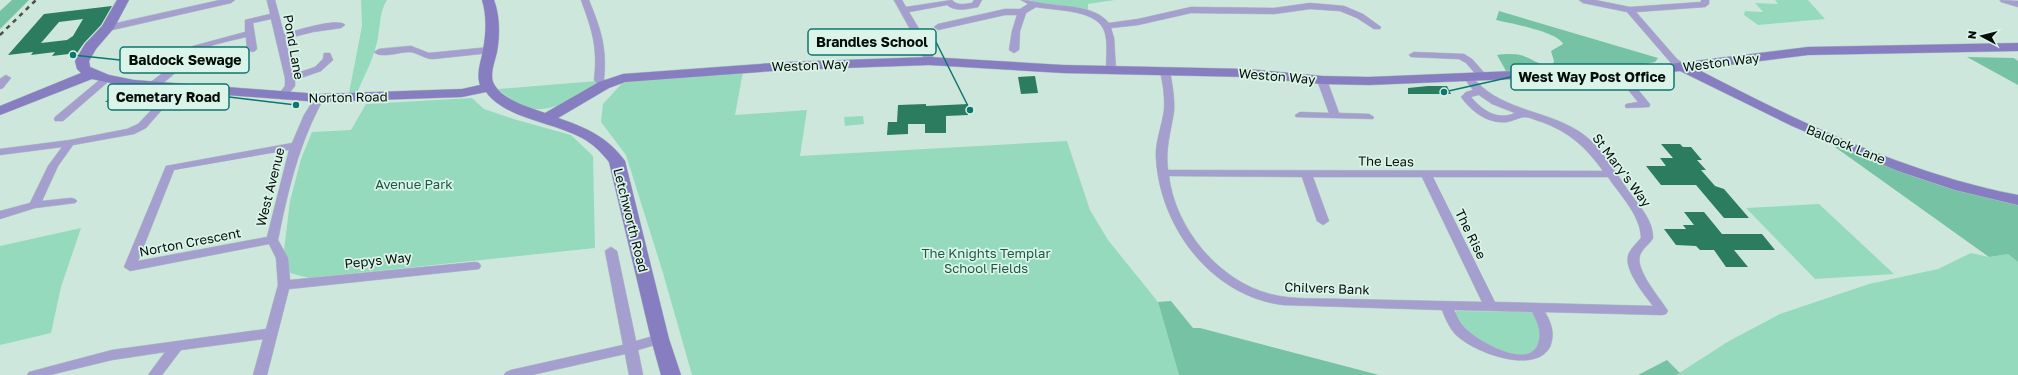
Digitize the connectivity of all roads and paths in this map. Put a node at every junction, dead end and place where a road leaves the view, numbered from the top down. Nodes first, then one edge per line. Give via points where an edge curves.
1 (123, 0) edge
2 (231, 0) edge
3 (271, 0) edge
4 (488, 0) edge
5 (585, 0) edge
6 (898, 0) edge
7 (978, 0) edge
8 (1289, 0) edge
9 (1582, 0) edge
10 (1705, 0) edge
11 (2004, 0) edge
12 (948, 1) edge
13 (1029, 2) edge
14 (2018, 4) edge
15 (1298, 7) junction
16 (905, 10) junction
17 (1630, 10) junction
18 (1022, 12) junction
19 (276, 15) junction
20 (341, 25) dead end
21 (1107, 26) junction
22 (1377, 27) dead end
23 (108, 28) junction
24 (938, 28) dead end
25 (250, 33) junction
26 (280, 38) junction
27 (2018, 47) edge
28 (252, 49) dead end
29 (490, 50) junction
30 (1014, 50) dead end
31 (379, 52) dead end
32 (327, 55) dead end
33 (1414, 55) dead end
34 (929, 61) junction
35 (1683, 67) junction
36 (1111, 70) junction
37 (1617, 70) junction
38 (1165, 71) junction
39 (92, 74) junction
40 (1468, 77) junction
41 (1483, 77) junction
42 (290, 78) junction
43 (106, 79) junction
44 (1322, 80) junction
45 (604, 85) junction
46 (151, 86) junction
47 (489, 87) junction
48 (180, 89) junction
49 (1480, 92) junction
50 (282, 96) junction
51 (319, 98) junction
52 (1630, 106) dead end
53 (0, 111) edge
54 (1524, 113) junction
55 (1300, 115) dead end
56 (1335, 116) junction
57 (1368, 117) dead end
58 (547, 118) junction
59 (59, 119) dead end
60 (70, 143) junction
61 (294, 146) junction
62 (0, 152) edge
63 (1162, 173) junction
64 (1307, 174) junction
65 (1610, 174) junction
66 (1427, 175) junction
67 (2018, 200) edge
68 (71, 201) dead end
69 (34, 205) junction
70 (0, 215) edge
71 (1323, 221) dead end
72 (272, 240) junction
73 (611, 251) dead end
74 (474, 266) dead end
75 (284, 284) junction
76 (1446, 305) junction
77 (1490, 306) junction
78 (1535, 307) junction
79 (1662, 311) joint
80 (271, 333) junction
81 (660, 339) junction
82 (177, 346) junction
83 (630, 348) junction
84 (34, 375) edge
85 (155, 375) edge
86 (260, 375) edge
87 (511, 375) edge
88 (636, 375) edge
89 (671, 375) edge

1 - 23 street
2 - 23 street
3 - 19 street, Pond Lane
4 - 29 street via 492,20
5 - 45 street via 598,35 601,61 599,80
6 - 16 street
7 - 12 street via 975,5 967,7 957,7
8 - 15 street
9 - 17 street
10 - 17 street via 1705,4
11 - 14 street
12 - 16 street
13 - 18 street
13 - 21 street via 1086,12
15 - 21 street via 1274,11 1191,10
15 - 22 street via 1341,8
16 - 34 street via 926,49
17 - 35 street via 1674,61
18 - 24 street via 1005,12
18 - 30 street
19 - 25 street via 248,22
19 - 26 street, Pond Lane
20 - 26 street via 312,29
21 - 36 street
23 - 39 street via 90,47 82,61 84,69
25 - 28 street
25 - 46 street via 196,48 172,71
26 - 42 street, Pond Lane
27 - 35 street, Weston Way via 1808,51
29 - 31 street via 433,56 411,49
29 - 47 street via 486,77
32 - 42 street via 328,60 323,66
33 - 41 street via 1461,56
34 - 36 street, Weston Way
34 - 45 street, Weston Way via 683,73 623,78
35 - 37 street, Weston Way
35 - 67 street, Baldock Lane via 1818,134 1915,172 1998,197
36 - 38 street, Weston Way
37 - 41 street, Weston Way
37 - 52 street via 1645,105
38 - 44 street, Weston Way via 1248,73
38 - 63 street, Chilvers Bank via 1170,103 1162,145
39 - 43 street, Norton Road
39 - 53 street
40 - 41 street, Weston Way
40 - 44 street, Weston Way
40 - 49 street, St Mary's Way
42 - 50 street, Pond Lane via 290,86
43 - 46 street, Norton Road
43 - 59 street
44 - 56 street
45 - 58 street, Weston Way
46 - 48 street, Norton Road
47 - 51 street, Norton Road via 462,93
47 - 58 street, Letchworth Road via 508,104
48 - 50 street, Norton Road
48 - 60 street via 136,130
49 - 54 street, St Mary's Way via 1498,103
49 - 54 street via 1466,97 1474,108 1487,116 1516,118
50 - 51 street, Norton Road
51 - 61 street, West Avenue
54 - 65 street, St Mary's Way via 1576,135 1589,146
55 - 56 street
56 - 57 street
58 - 81 street, Letchworth Road via 592,136 603,143 617,161
60 - 62 street
60 - 69 street via 53,166
61 - 72 street, West Avenue
61 - 72 street, Norton Crescent via 170,168 130,267
63 - 64 street, The Leas
63 - 76 street, Chilvers Bank via 1170,210 1194,248 1221,274 1256,294 1291,301
64 - 66 street, The Leas
64 - 71 street
65 - 66 street, The Leas
65 - 79 street, St Mary's Way via 1644,225 1647,238 1636,251 1633,266
66 - 77 street, The Rise
68 - 69 street
69 - 70 street
72 - 75 street, West Avenue via 282,258
73 - 83 street, Letchworth Road
74 - 75 street, Pepys Way
75 - 80 street, West Avenue
76 - 77 street, Chilvers Bank
76 - 78 street via 1459,330 1478,346 1504,361 1523,363 1538,357 1547,336
77 - 78 street, Chilvers Bank
78 - 79 street, Chilvers Bank
80 - 82 street
80 - 86 street, West Avenue
81 - 83 street
81 - 89 street, Letchworth Road
82 - 84 street via 99,357
82 - 85 street
83 - 87 street
83 - 88 street, Letchworth Road

